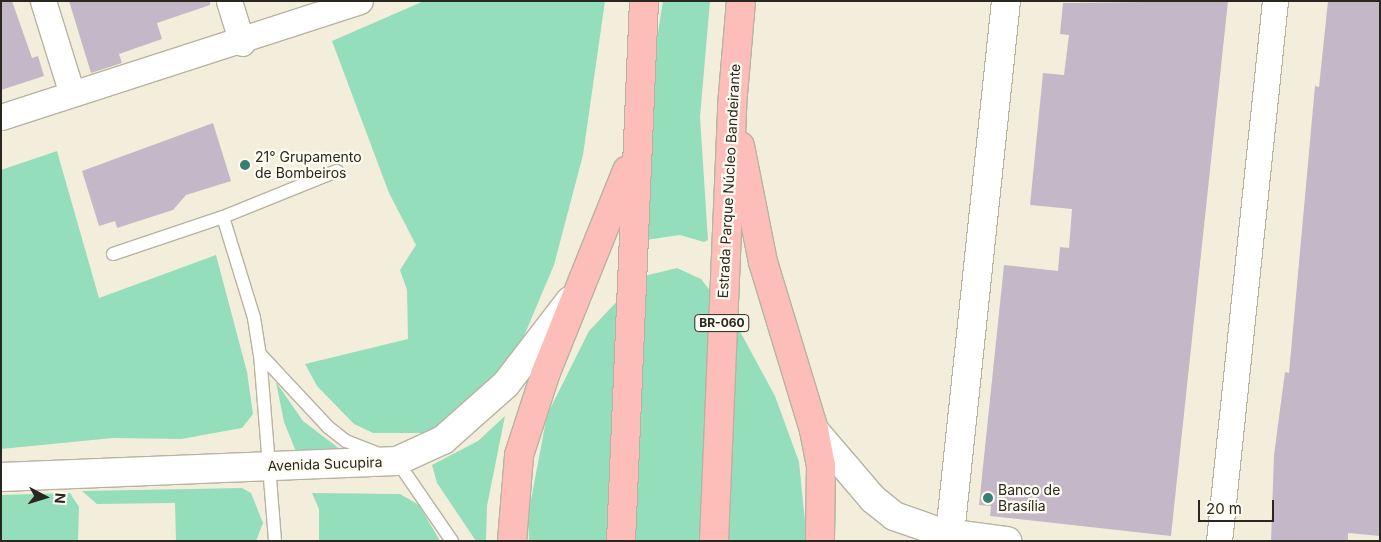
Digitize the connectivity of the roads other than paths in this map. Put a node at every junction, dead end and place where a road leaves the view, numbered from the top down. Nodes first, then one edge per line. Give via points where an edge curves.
1 (43, 1) edge
2 (229, 1) edge
3 (360, 1) edge
4 (644, 1) edge
5 (741, 1) edge
6 (1006, 1) edge
7 (1275, 1) edge
8 (242, 42) junction
9 (72, 94) junction
10 (732, 106) junction
11 (1, 117) edge
12 (635, 148) junction
13 (337, 171) dead end
14 (223, 217) junction
15 (114, 254) dead end
16 (577, 292) junction
17 (260, 354) junction
18 (814, 430) junction
19 (398, 462) junction
20 (270, 466) junction
21 (1, 477) edge
22 (950, 537) edge
23 (274, 541) edge
24 (452, 541) edge
25 (512, 541) edge
26 (621, 541) edge
27 (714, 541) edge
28 (820, 541) edge
29 (1008, 541) edge
30 (1219, 541) edge

1 - 9 street
2 - 8 street
3 - 8 street
4 - 12 highway
5 - 10 highway, Estrada Parque Núcleo Bandeirante / BR-060
6 - 22 street
7 - 30 street
8 - 9 street
9 - 11 street
10 - 18 highway via 763,262
10 - 27 highway, Estrada Parque Núcleo Bandeirante / BR-060
12 - 16 highway
12 - 26 highway
13 - 14 lane
14 - 15 lane
14 - 17 lane via 254,318
16 - 19 street, Avenida Sucupira via 506,384 443,440
16 - 25 highway via 519,455
17 - 19 lane via 328,427 346,441
17 - 20 lane
18 - 22 street via 873,499 911,525
18 - 28 highway via 820,466
19 - 20 street, Avenida Sucupira
19 - 24 lane
20 - 21 street, Avenida Sucupira
20 - 23 lane
22 - 29 street

